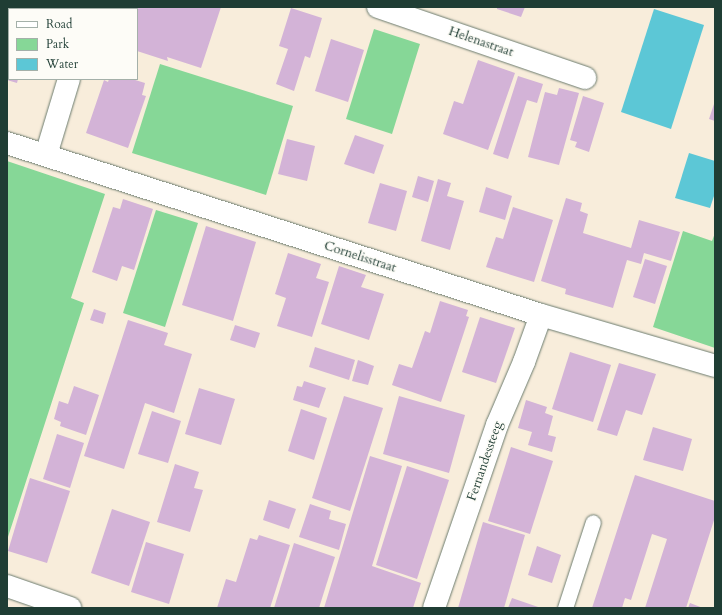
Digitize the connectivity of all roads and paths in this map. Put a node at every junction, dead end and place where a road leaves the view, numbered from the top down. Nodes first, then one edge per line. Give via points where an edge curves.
1 (378, 7) edge
2 (585, 78) dead end
3 (69, 80) edge
4 (7, 143) edge
5 (46, 155) junction
6 (541, 315) junction
7 (715, 366) edge
8 (593, 522) dead end
9 (7, 586) edge
10 (70, 608) edge
11 (434, 608) edge
12 (565, 608) edge

1 - 2 street, Helenastraat
3 - 5 street
4 - 5 street, Cornelisstraat
5 - 6 street, Cornelisstraat
6 - 7 street, Cornelisstraat
6 - 11 street, Fernandessteeg via 497,425
8 - 12 lane
9 - 10 street

